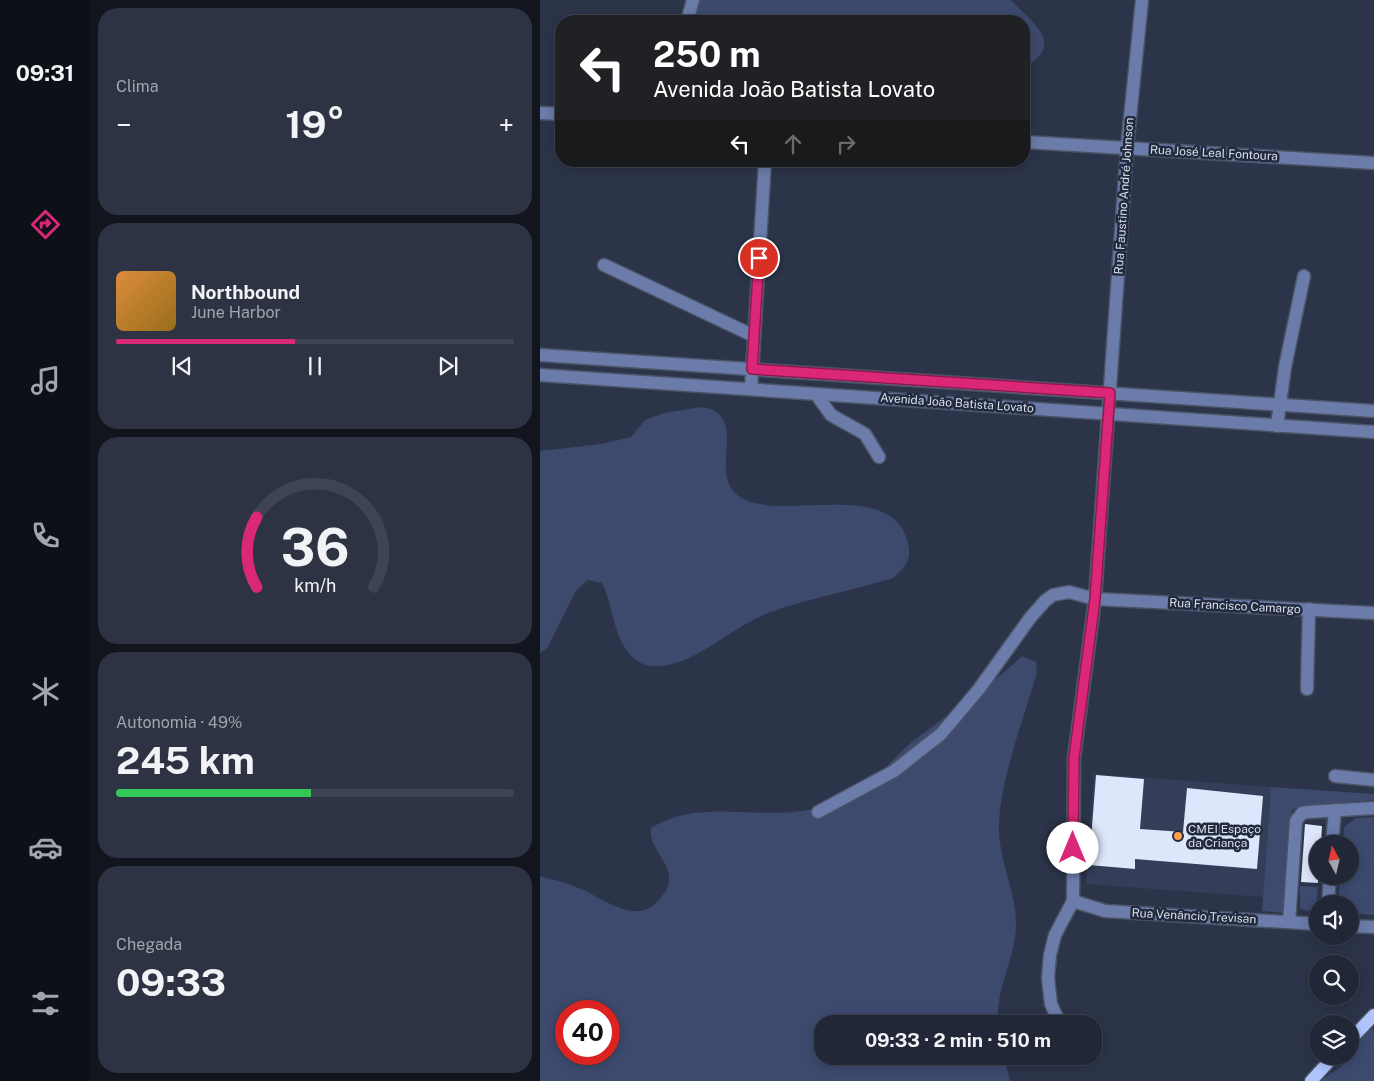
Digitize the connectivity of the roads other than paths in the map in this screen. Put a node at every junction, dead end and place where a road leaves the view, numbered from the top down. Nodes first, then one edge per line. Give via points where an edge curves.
1 (693, 0) edge
2 (1142, 0) edge
3 (689, 15) edge
4 (540, 113) edge
5 (555, 114) edge
6 (1030, 142) edge
7 (1127, 148) junction
8 (1374, 163) edge
9 (765, 167) edge
10 (604, 265) dead end
11 (1304, 276) dead end
12 (754, 336) junction
13 (540, 355) edge
14 (752, 369) junction
15 (540, 374) edge
16 (750, 389) junction
17 (1110, 393) junction
18 (816, 394) junction
19 (1278, 405) junction
20 (1369, 411) edge
21 (1109, 414) junction
22 (1276, 426) junction
23 (1369, 432) edge
24 (879, 457) dead end
25 (1095, 599) junction
26 (1309, 609) junction
27 (1374, 612) edge
28 (1307, 689) dead end
29 (1334, 776) dead end
30 (1374, 780) edge
31 (1374, 808) edge
32 (1335, 810) junction
33 (818, 812) dead end
34 (1333, 835) edge
35 (1073, 901) junction
36 (1289, 922) junction
37 (1309, 923) edge
38 (1359, 927) edge
39 (1374, 928) edge
40 (1056, 1015) edge
41 (1374, 1015) edge
42 (1359, 1031) edge
43 (1326, 1065) edge
44 (1311, 1081) edge

1 - 3 street
2 - 7 street, Rua Faustino André Johnson
4 - 5 street
6 - 7 street, Rua José Leal Fontoura
7 - 8 street, Rua José Leal Fontoura
7 - 17 street, Rua Faustino André Johnson
9 - 12 street
10 - 12 street
11 - 19 street
12 - 14 street
13 - 14 street, Avenida João Batista Lovato
14 - 16 street
14 - 17 street, Avenida João Batista Lovato
15 - 16 street, Avenida João Batista Lovato
16 - 18 street, Avenida João Batista Lovato
17 - 19 street, Avenida João Batista Lovato
17 - 21 street, Rua Faustino André Johnson
18 - 21 street, Avenida João Batista Lovato
18 - 24 street via 831,415 865,434
19 - 20 street, Avenida João Batista Lovato
19 - 22 street
20 - 23 street
21 - 22 street, Avenida João Batista Lovato
21 - 25 street, Rua Faustino André Johnson
22 - 23 street, Avenida João Batista Lovato
25 - 26 street, Rua Francisco Camargo
25 - 33 street, Rua Francisco Camargo via 1070,592 1054,595 1045,601 980,689 940,734 894,772
25 - 35 street, Rua Faustino André Johnson via 1074,758
26 - 27 street, Rua Francisco Camargo
26 - 28 street
29 - 30 street
31 - 32 street
32 - 34 street
32 - 36 street via 1302,813 1296,821
35 - 36 street, Rua Venâncio Trevisan via 1105,911
35 - 40 street via 1055,935 1050,956 1048,978 1051,1004
36 - 37 street, Rua Venâncio Trevisan
38 - 39 street
41 - 42 main road
43 - 44 main road

